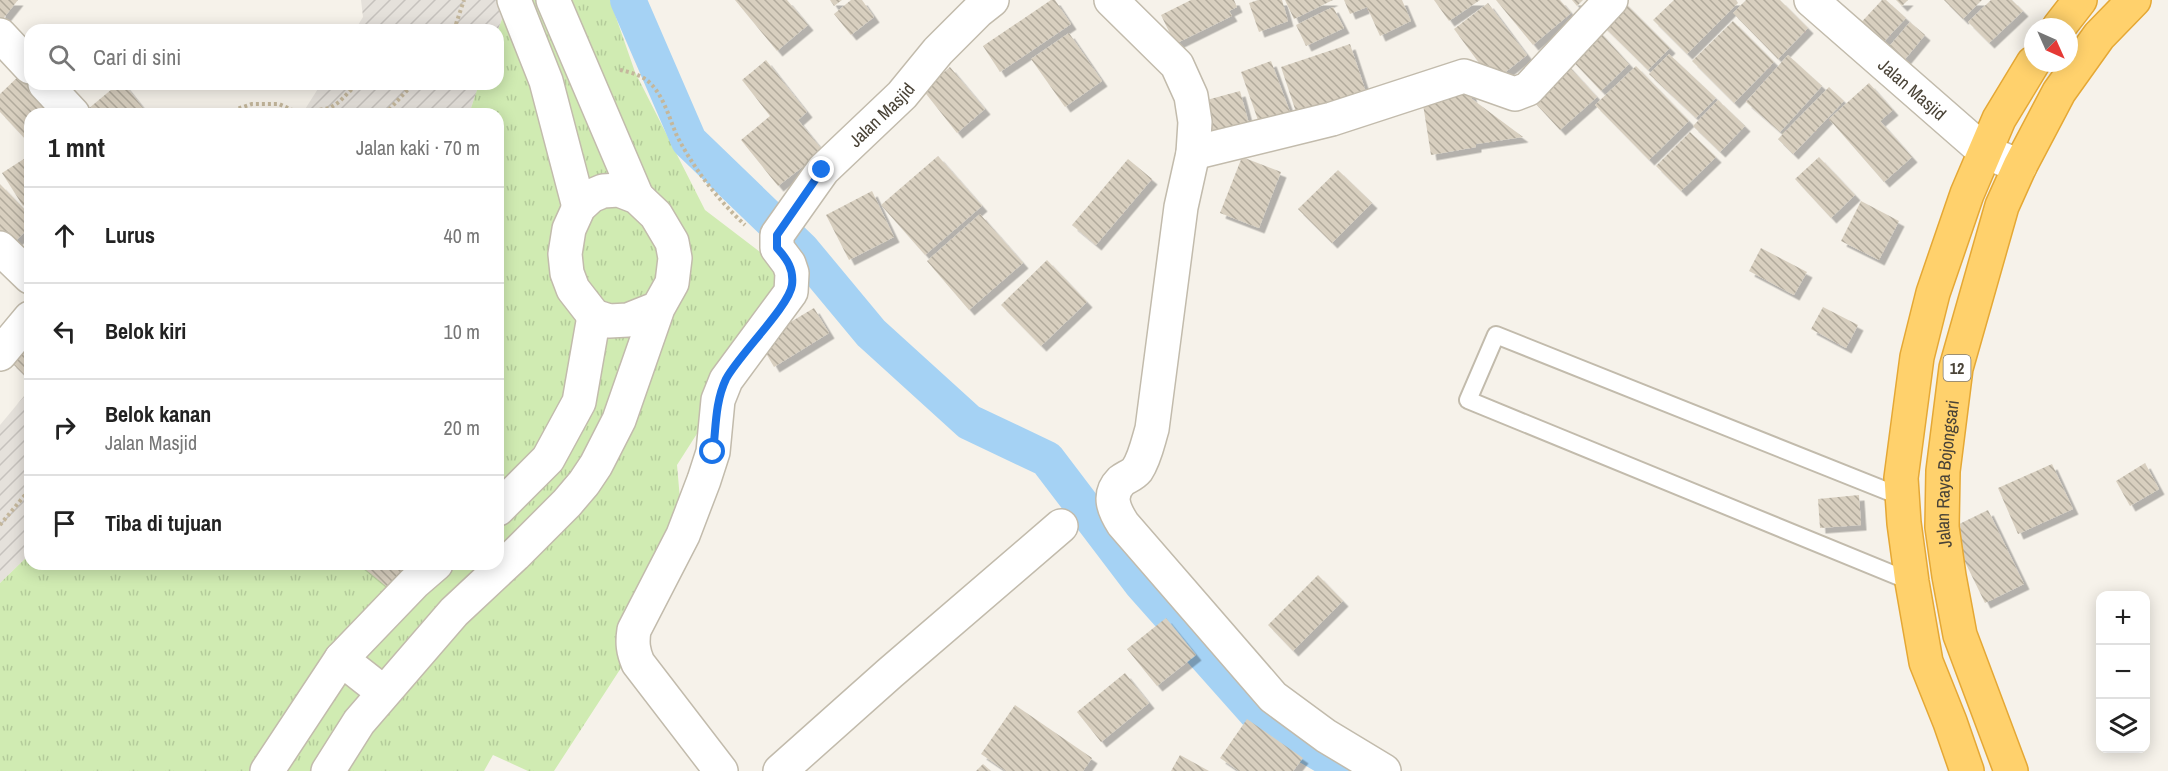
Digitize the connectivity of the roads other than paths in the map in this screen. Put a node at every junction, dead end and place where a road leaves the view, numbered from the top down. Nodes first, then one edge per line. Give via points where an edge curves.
1 (514, 0) edge
2 (553, 0) edge
3 (992, 0) edge
4 (1111, 0) edge
5 (1611, 0) edge
6 (1811, 0) edge
7 (2080, 0) edge
8 (2134, 0) edge
9 (2066, 18) edge
10 (0, 35) edge
11 (24, 61) edge
12 (2028, 72) edge
13 (51, 90) edge
14 (67, 108) edge
15 (1985, 152) junction
16 (1193, 153) junction
17 (2020, 166) junction
18 (637, 197) junction
19 (579, 207) junction
20 (0, 248) edge
21 (24, 271) edge
22 (658, 308) junction
23 (594, 316) junction
24 (24, 325) edge
25 (0, 354) edge
26 (1902, 497) junction
27 (504, 503) edge
28 (1061, 526) dead end
29 (504, 565) edge
30 (429, 570) edge
31 (499, 570) edge
32 (1912, 582) junction
33 (341, 659) junction
34 (383, 693) junction
35 (267, 771) edge
36 (328, 771) edge
37 (721, 771) edge
38 (780, 771) edge
39 (1384, 771) edge
40 (1967, 771) edge
41 (2011, 771) edge

1 - 19 street via 546,81
2 - 18 street
3 - 37 street, Jalan Masjid via 938,51 902,95 822,170 781,234 792,273 791,292 726,380 718,400 713,452 704,480 683,535 634,630 633,652 638,663
4 - 16 street via 1177,65 1191,96 1195,122
5 - 16 street via 1528,89 1515,94 1464,76 1332,119
6 - 15 street, Jalan Masjid
7 - 9 highway
8 - 17 highway, Jalan Raya Bojongsari / 12 via 2099,36 2059,92
10 - 11 street
12 - 15 highway, 12 via 1999,119
13 - 14 street
15 - 17 street, Jalan Masjid
15 - 26 highway, 12 via 1933,293 1917,357 1901,478
16 - 39 street via 1181,207 1152,429 1136,471 1120,482 1112,495 1114,508 1123,524 1273,697 1326,736
17 - 41 highway, Jalan Raya Bojongsari / 12 via 2002,206 1956,368 1942,471 1942,527 1960,635
18 - 19 street via 619,190 603,191
18 - 22 street via 656,215 672,242 672,283
19 - 23 street via 569,229 567,273 573,289
20 - 21 street
22 - 23 street via 628,320 609,321
22 - 29 street via 619,420 596,465 567,502
23 - 27 street via 579,402 548,459
24 - 25 street
26 - 32 highway, 12
26 - 32 lane via 1496,335 1468,400
28 - 38 street
30 - 33 street
31 - 34 street via 454,612
32 - 40 highway, 12 via 1926,662
33 - 34 street
33 - 35 street
34 - 36 street

